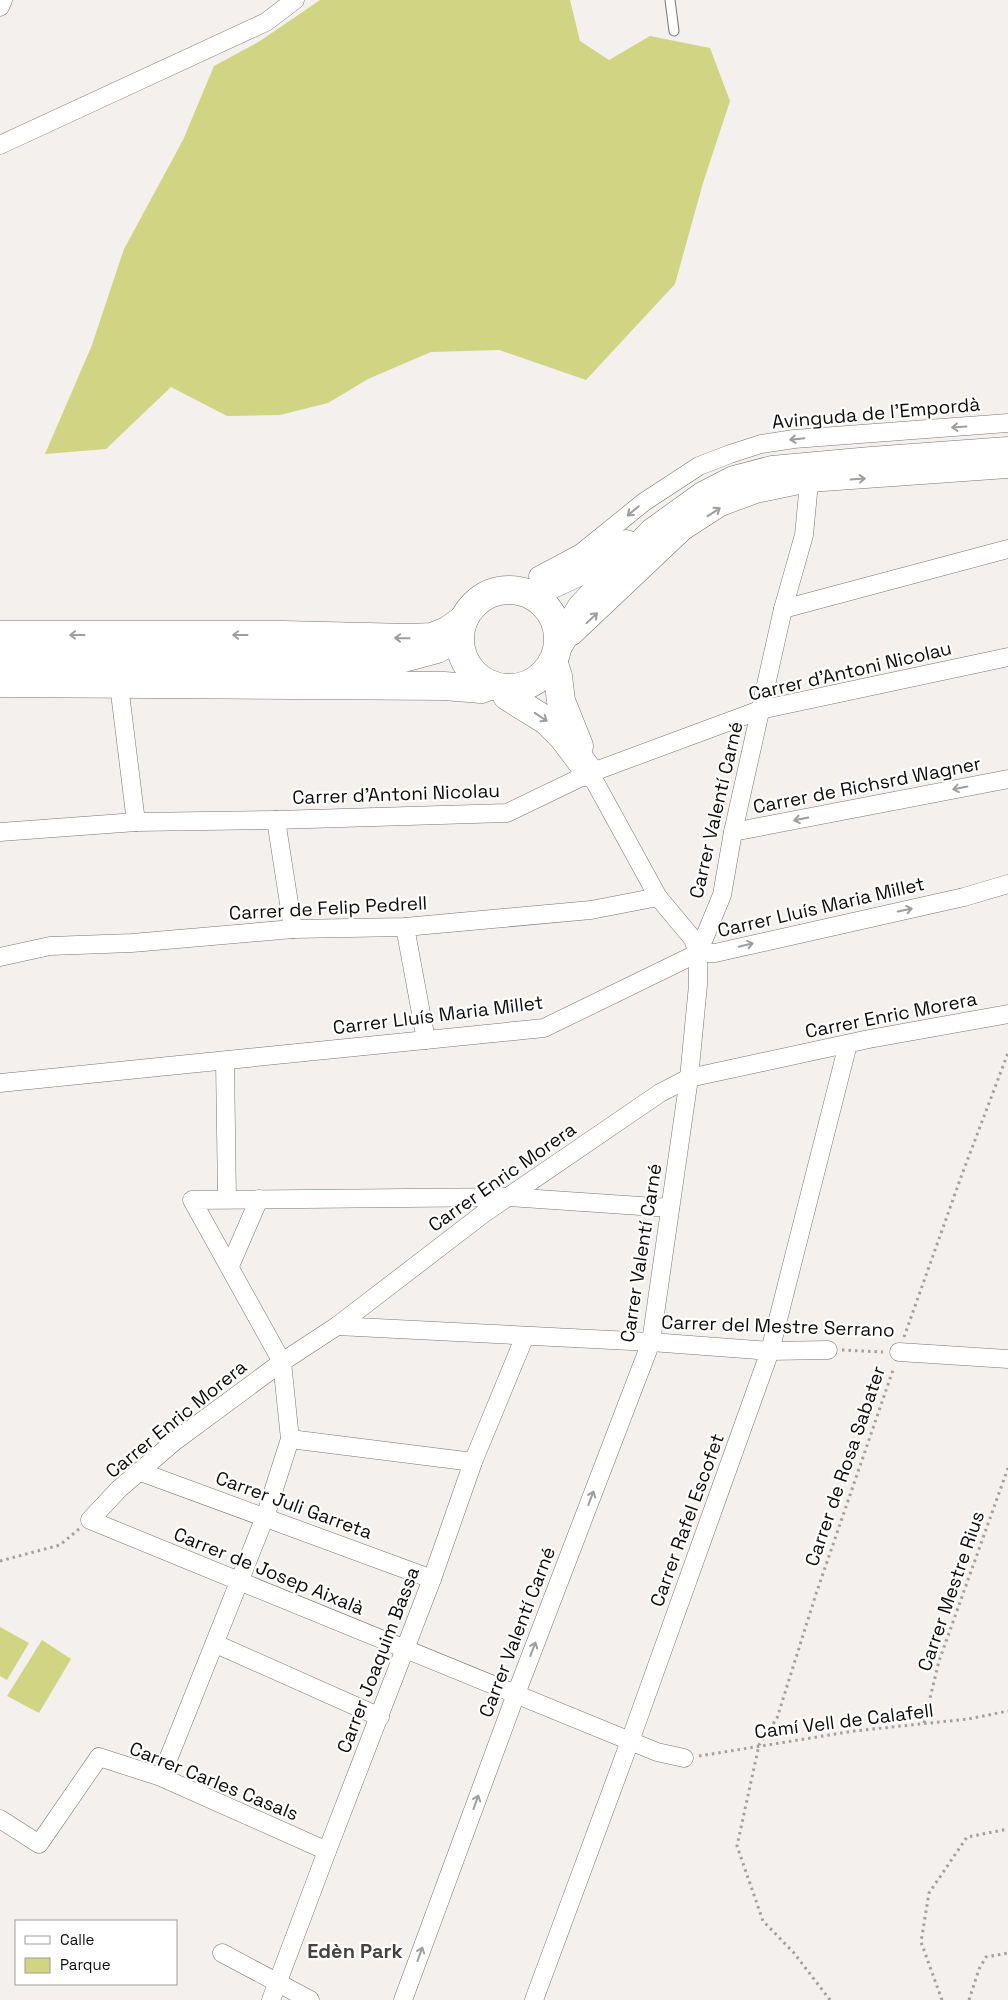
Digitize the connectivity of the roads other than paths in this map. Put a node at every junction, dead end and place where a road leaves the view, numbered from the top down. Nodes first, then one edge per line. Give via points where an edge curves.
1 (3, 0) edge
2 (296, 0) edge
3 (670, 0) edge
4 (0, 7) edge
5 (674, 31) dead end
6 (0, 145) edge
7 (1008, 424) edge
8 (1008, 436) edge
9 (1008, 451) edge
10 (1008, 468) edge
11 (809, 483) junction
12 (1008, 548) edge
13 (525, 592) junction
14 (784, 609) junction
15 (462, 628) junction
16 (0, 635) edge
17 (556, 653) junction
18 (1008, 657) edge
19 (0, 659) edge
20 (0, 667) edge
21 (0, 683) edge
22 (491, 683) junction
23 (119, 685) junction
24 (760, 710) junction
25 (590, 772) junction
26 (1008, 778) edge
27 (276, 820) junction
28 (136, 822) junction
29 (0, 832) edge
30 (734, 832) junction
31 (1008, 884) edge
32 (658, 898) junction
33 (405, 927) junction
34 (292, 929) junction
35 (698, 953) junction
36 (0, 957) edge
37 (1008, 1014) edge
38 (426, 1040) junction
39 (848, 1044) junction
40 (225, 1061) junction
41 (689, 1078) junction
42 (0, 1083) edge
43 (508, 1197) junction
44 (227, 1199) junction
45 (260, 1199) junction
46 (670, 1208) junction
47 (230, 1266) junction
48 (337, 1326) junction
49 (525, 1336) junction
50 (651, 1342) junction
51 (828, 1350) road end
52 (770, 1351) junction
53 (899, 1352) road end
54 (1008, 1359) edge
55 (282, 1362) junction
56 (290, 1439) junction
57 (473, 1462) junction
58 (141, 1472) junction
59 (265, 1517) junction
60 (90, 1520) joint
61 (432, 1579) junction
62 (240, 1582) junction
63 (216, 1644) junction
64 (406, 1650) junction
65 (516, 1694) junction
66 (380, 1716) junction
67 (630, 1741) junction
68 (684, 1758) road end
69 (161, 1777) junction
70 (0, 1819) edge
71 (327, 1851) junction
72 (222, 1953) dead end
73 (278, 1982) junction
74 (271, 2000) edge
75 (310, 2000) edge
76 (403, 2000) edge
77 (534, 2000) edge

1 - 4 street
2 - 6 street via 266,22
3 - 5 lane
7 -> 13 street, Avinguda de l'Empordà via 794,439 761,444 730,454 699,466 651,497 581,553 533,579
8 - 13 main road via 765,461 712,479 610,556 575,575
9 - 17 main road via 772,470 734,480 702,496 653,532 581,608
11 -> 10 street
11 - 14 street, Carrer Valentí Carné via 804,535
17 -> 11 street via 684,531 721,507 756,494
12 - 14 street
13 - 15 main road via 507,589 481,598 471,608
13 - 17 main road via 543,603 552,615 557,630
14 - 24 street, Carrer Valentí Carné
15 -> 16 main road via 432,637 410,638
15 - 19 main road via 438,649 400,660
15 - 22 main road via 462,651 468,665
17 - 22 main road via 541,676 524,686
17 - 25 main road via 561,701
18 - 24 street, Carrer d'Antoni Nicolau
20 - 22 main road via 444,670
21 - 23 main road
22 - 23 main road via 481,689 444,686
22 -> 25 main road via 547,721
23 - 28 street
24 - 25 street, Carrer d'Antoni Nicolau
24 - 30 street, Carrer Valentí Carné
25 - 27 street, Carrer d'Antoni Nicolau via 508,813
25 - 32 street
26 -> 30 street, Carrer de Richsrd Wagner
27 - 28 street, Carrer d'Antoni Nicolau
27 - 34 street
28 - 29 street, Carrer d'Antoni Nicolau
30 - 35 street, Carrer Valentí Carné via 722,894
35 -> 31 street, Carrer Lluís Maria Millet via 715,952 964,897
32 - 33 street, Carrer de Felip Pedrell via 591,910
32 - 35 street via 693,939
33 - 34 street, Carrer de Felip Pedrell
33 - 38 street
34 - 36 street, Carrer de Felip Pedrell via 132,943 50,946
35 - 38 street, Carrer Lluís Maria Millet via 544,1028
35 - 41 street, Carrer Valentí Carné
37 - 39 street, Carrer Enric Morera
38 - 40 street, Carrer Lluís Maria Millet
39 - 41 street, Carrer Enric Morera
39 - 52 street, Carrer Rafel Escofet
40 - 42 street, Carrer Lluís Maria Millet
40 - 44 street
41 - 43 street, Carrer Enric Morera via 660,1093
41 - 46 street, Carrer Valentí Carné
43 - 45 street
43 - 46 street
43 - 48 street, Carrer Enric Morera
44 - 45 street
44 - 47 street via 192,1200
45 - 47 street
46 - 50 street, Carrer Valentí Carné
47 - 55 street
48 - 49 street, Carrer del Mestre Serrano
48 - 55 street, Carrer Enric Morera
49 - 50 street, Carrer del Mestre Serrano
49 - 57 street, Carrer Joaquim Bassa
50 - 52 street, Carrer del Mestre Serrano
65 -> 50 street, Carrer Valentí Carné
51 - 52 street, Carrer del Mestre Serrano
52 - 67 street, Carrer Rafel Escofet
53 - 54 street, Carrer del Mestre Serrano
55 - 56 street
55 - 58 street, Carrer Enric Morera via 175,1441
56 - 57 street
56 - 59 street
57 - 61 street, Carrer Joaquim Bassa
58 - 59 street, Carrer Juli Garreta
58 - 60 street, Carrer Enric Morera via 119,1489
59 - 61 street, Carrer Juli Garreta
59 - 62 street
60 - 62 street, Carrer de Josep Aixalà
61 - 64 street, Carrer Joaquim Bassa
62 - 63 street
62 - 64 street, Carrer de Josep Aixalà
63 - 66 street
63 - 69 street
64 - 65 street, Carrer de Josep Aixalà
64 - 66 street, Carrer Joaquim Bassa
65 - 67 street, Carrer de Josep Aixalà
76 -> 65 street, Carrer Valentí Carné
66 - 71 street, Carrer Joaquim Bassa
67 - 68 street, Carrer de Josep Aixalà
67 - 77 street, Carrer Rafel Escofet
69 - 70 street, Carrer Carles Casals via 99,1757 39,1844
69 - 71 street, Carrer Carles Casals
71 - 73 street, Carrer Joaquim Bassa
72 - 73 street
73 - 74 street, Carrer Joaquim Bassa
73 - 75 street

